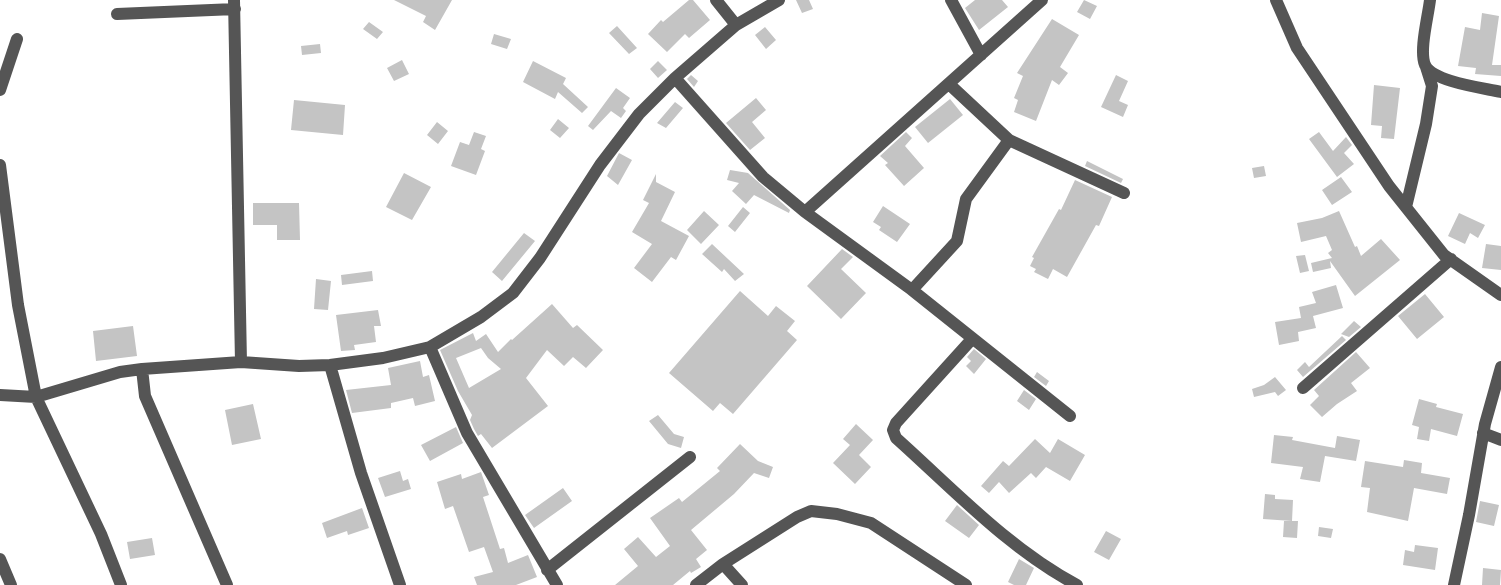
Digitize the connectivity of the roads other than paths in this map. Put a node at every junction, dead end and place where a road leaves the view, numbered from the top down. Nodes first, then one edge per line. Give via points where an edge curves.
1 (716, 0) edge
2 (779, 0) edge
3 (951, 0) edge
4 (1042, 0) edge
5 (1276, 0) edge
6 (1430, 0) edge
7 (235, 5) edge
8 (117, 14) dead end
9 (736, 25) junction
10 (17, 39) dead end
11 (981, 55) junction
12 (1426, 67) junction
13 (675, 78) junction
14 (949, 84) junction
15 (0, 90) edge
16 (1501, 92) edge
17 (1009, 140) junction
18 (0, 165) edge
19 (1124, 194) dead end
20 (1406, 207) junction
21 (805, 212) junction
22 (1451, 259) junction
23 (912, 290) junction
24 (1501, 295) edge
25 (972, 339) junction
26 (430, 346) junction
27 (241, 362) junction
28 (330, 365) junction
29 (1501, 367) edge
30 (142, 369) junction
31 (1303, 388) dead end
32 (0, 395) edge
33 (36, 397) junction
34 (1070, 416) dead end
35 (1484, 433) junction
36 (1501, 440) edge
37 (690, 457) dead end
38 (0, 559) edge
39 (723, 564) junction
40 (547, 570) junction
41 (11, 585) edge
42 (121, 585) edge
43 (227, 585) edge
44 (400, 585) edge
45 (557, 585) edge
46 (696, 585) edge
47 (742, 585) edge
48 (966, 585) edge
49 (1077, 585) edge
50 (1454, 585) edge

1 - 9 street
2 - 9 street
3 - 11 street
4 - 11 street
5 - 20 street via 1297,48
6 - 12 street via 1423,53
7 - 8 street
7 - 27 street
9 - 13 street
10 - 15 street
11 - 14 street
12 - 16 street via 1436,76
12 - 20 street via 1432,86
13 - 21 street via 763,177
13 - 26 street via 639,114 600,164 540,258 513,293 480,318
14 - 17 street
14 - 21 street
17 - 19 street
17 - 23 street via 966,199 957,241
18 - 33 street via 18,305
20 - 22 street via 1444,255
21 - 23 street
22 - 24 street
22 - 31 street
23 - 25 street
25 - 34 street
25 - 49 street via 896,423 893,430 896,438 998,529 1057,574
26 - 28 street via 383,358
26 - 40 street via 467,432
27 - 28 street
27 - 30 street
28 - 44 street via 361,473
29 - 35 street
30 - 33 street via 120,372
30 - 43 street via 145,396
32 - 33 street
33 - 42 street via 101,534
35 - 36 street
35 - 50 street
37 - 40 street
38 - 41 street
39 - 46 street
39 - 47 street
39 - 48 street via 811,511 872,523
40 - 45 street

